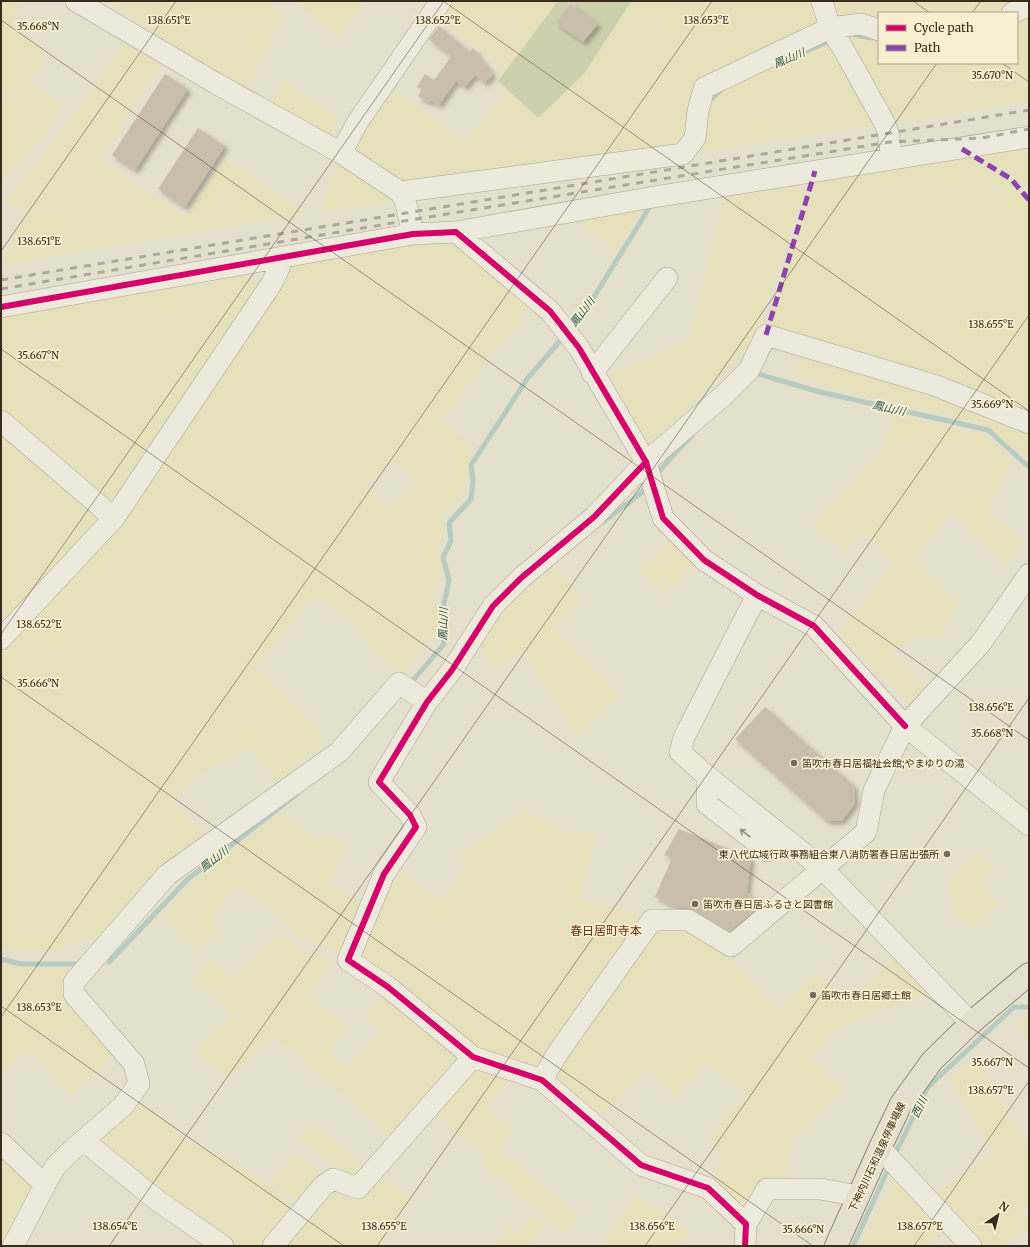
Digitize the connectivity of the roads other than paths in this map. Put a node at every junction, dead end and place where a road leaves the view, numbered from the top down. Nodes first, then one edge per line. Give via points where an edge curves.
1 (76, 1) edge
2 (442, 1) edge
3 (822, 1) edge
4 (1029, 6) edge
5 (1014, 12) edge
6 (830, 28) junction
7 (878, 30) edge
8 (1029, 137) edge
9 (340, 153) junction
10 (892, 158) junction
11 (403, 196) junction
12 (456, 232) junction
13 (413, 234) junction
14 (284, 256) junction
15 (667, 278) dead end
16 (1, 307) edge
17 (592, 373) junction
18 (1, 421) edge
19 (1029, 423) edge
20 (646, 462) junction
21 (114, 518) junction
22 (1029, 574) edge
23 (757, 595) junction
24 (1, 639) edge
25 (423, 700) junction
26 (905, 726) junction
27 (1029, 825) edge
28 (823, 869) junction
29 (1029, 974) edge
30 (970, 1023) junction
31 (472, 1056) junction
32 (542, 1080) junction
33 (84, 1141) junction
34 (1, 1144) edge
35 (882, 1151) junction
36 (45, 1185) junction
37 (859, 1196) junction
38 (746, 1224) junction
39 (13, 1246) edge
40 (223, 1246) edge
41 (273, 1246) edge
42 (745, 1246) edge
43 (836, 1246) edge
44 (971, 1246) edge

1 - 9 street
2 - 9 street via 357,123
3 - 6 street
4 - 5 street
6 - 7 street via 861,24
6 - 10 street via 882,117
6 - 11 street via 704,88 695,138 683,154
8 - 10 street
9 - 11 street
10 - 12 street
11 - 13 street
12 - 13 street
12 - 17 street via 550,311 579,348
13 - 14 street
14 - 16 street
14 - 21 street via 272,283
15 - 17 street
17 - 20 street
18 - 21 street
19 - 20 street via 934,385 766,334 750,370
20 - 23 street via 663,518 704,560
20 - 25 street via 594,517 520,578 493,606 452,670
21 - 24 street
22 - 26 street via 982,643
23 - 26 street via 814,626
23 - 28 street via 684,737 680,752
25 - 31 street via 379,782 410,815 416,827 384,874 348,960 388,987
25 - 33 street via 398,683 339,752 167,875 74,982 74,994 134,1064 139,1084 123,1106
26 - 27 street
26 - 28 street via 874,790 866,832
28 - 30 street
28 - 32 street via 731,946 688,920 652,920 557,1054
29 - 30 main road, 下神内川石和温泉停車場線
30 - 35 main road, 下神内川石和温泉停車場線 via 932,1061 901,1104
31 - 32 street
31 - 41 street via 358,1188 333,1179 323,1186
32 - 38 street via 641,1165 708,1188
33 - 36 street via 55,1167
33 - 40 street via 158,1200
34 - 36 street
35 - 37 main road, 下神内川石和温泉停車場線
35 - 44 street
36 - 39 street
37 - 38 street via 820,1190 767,1189
37 - 43 main road, 下神内川石和温泉停車場線
38 - 42 street

